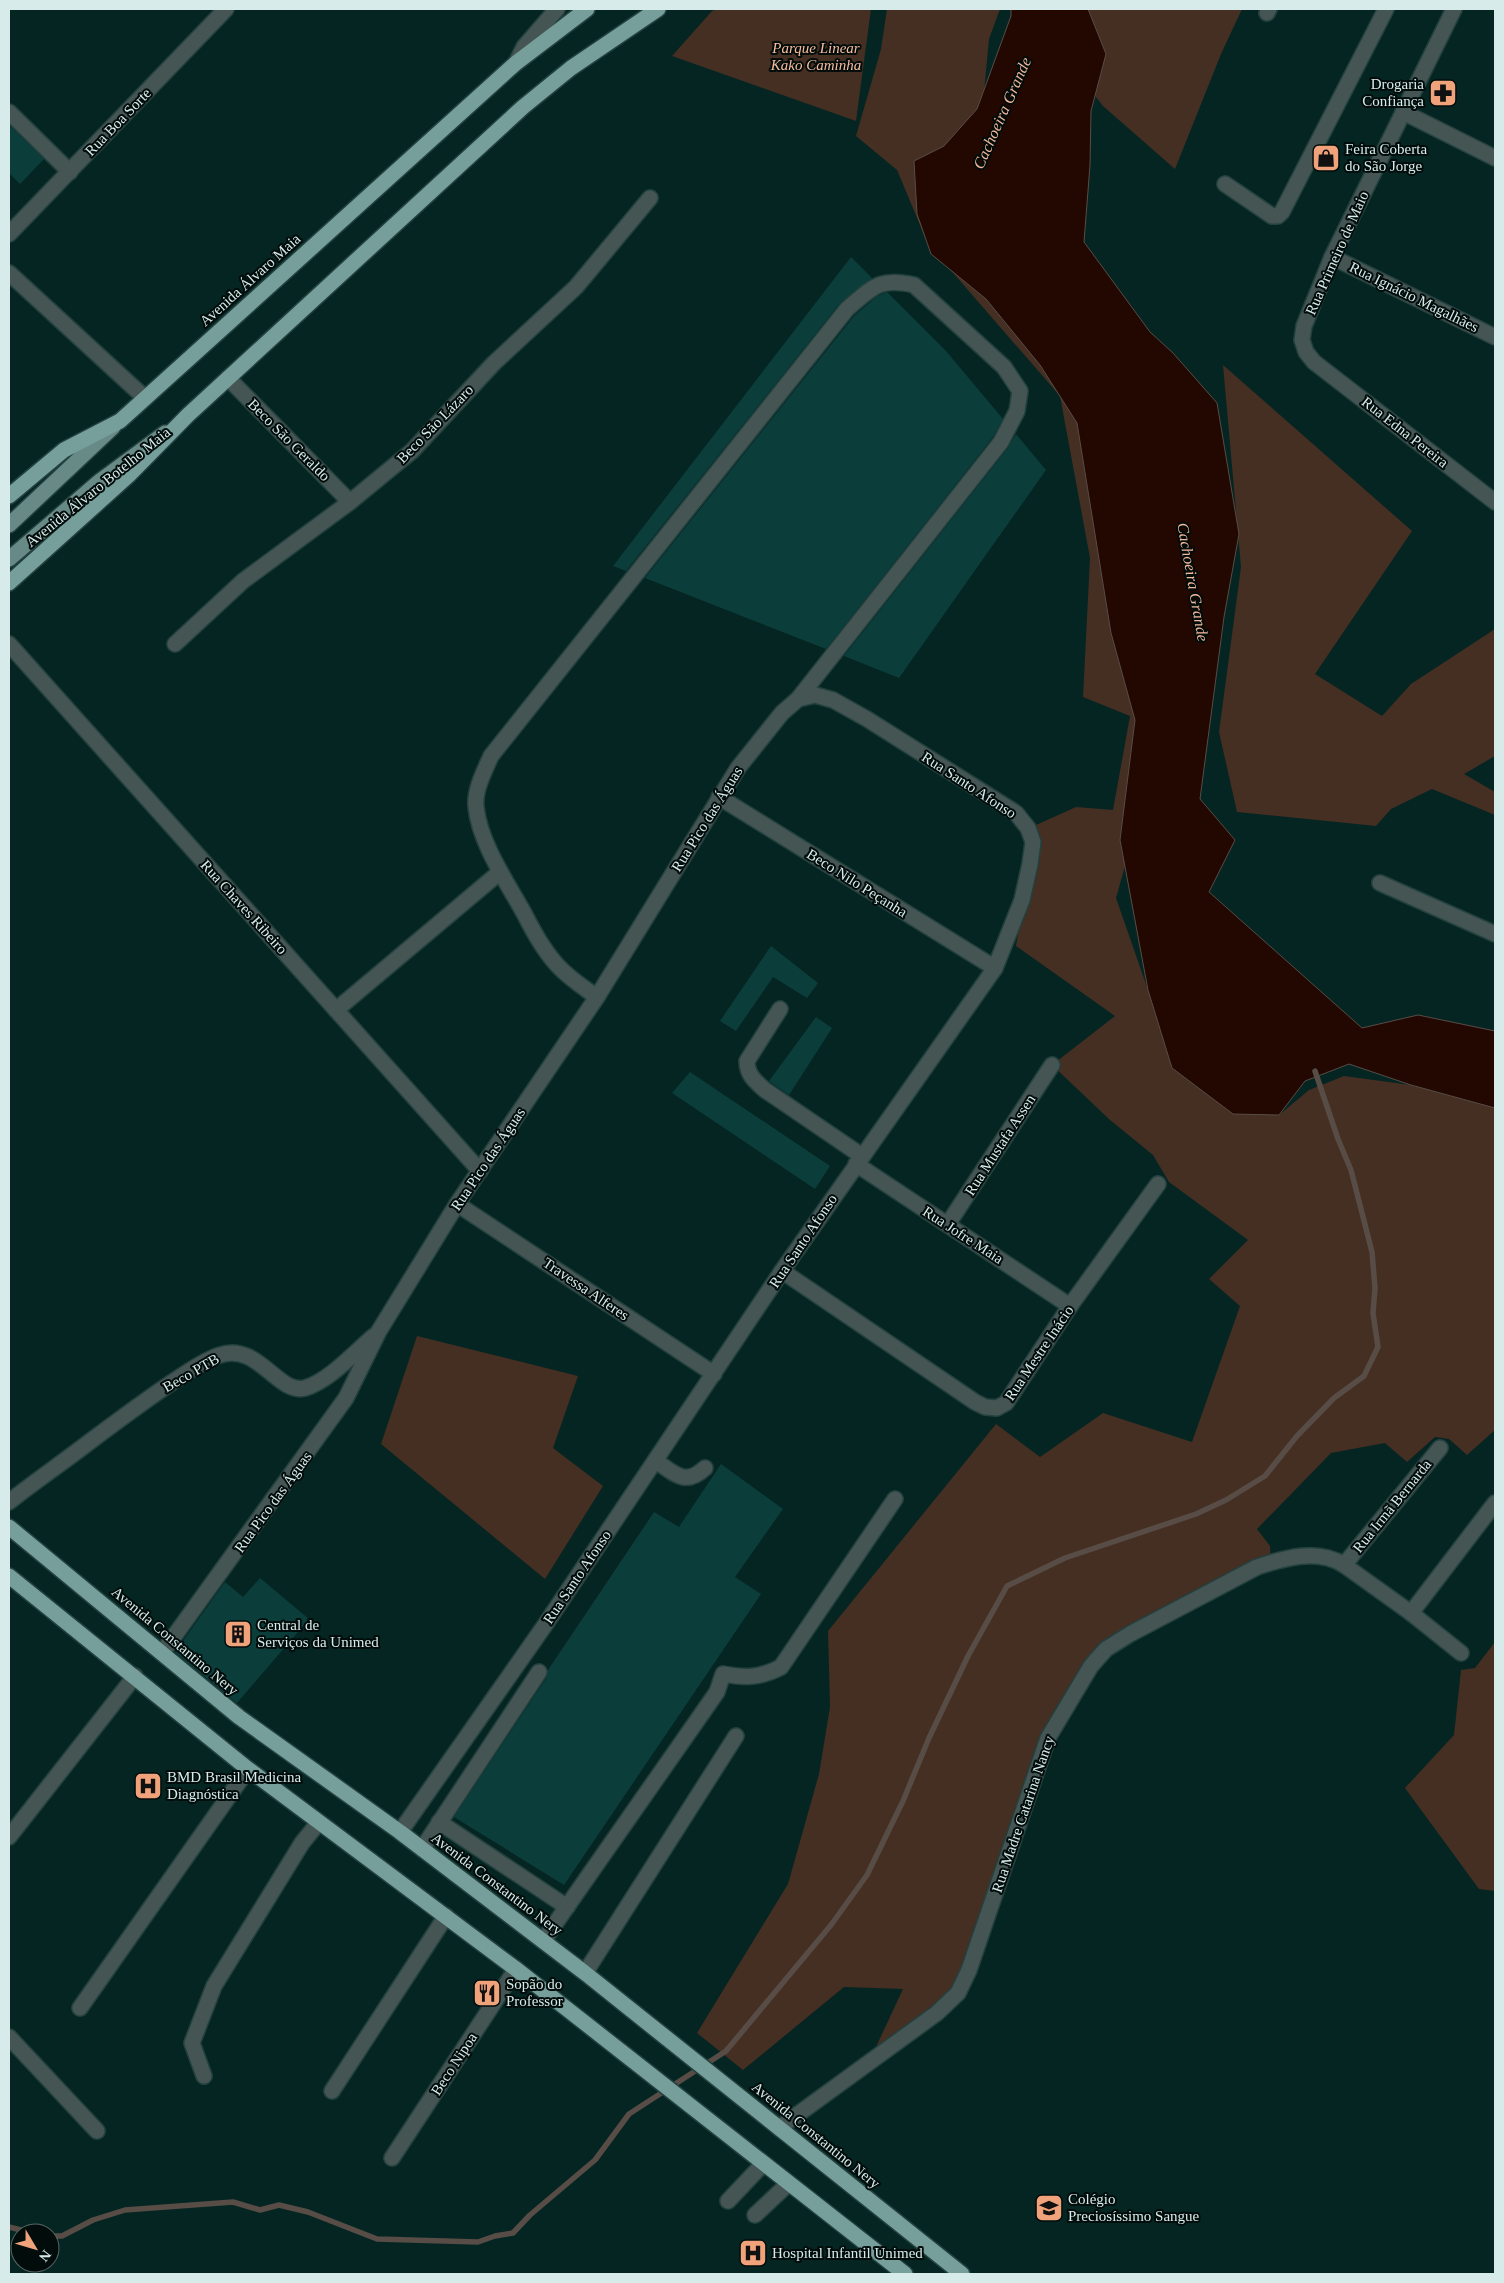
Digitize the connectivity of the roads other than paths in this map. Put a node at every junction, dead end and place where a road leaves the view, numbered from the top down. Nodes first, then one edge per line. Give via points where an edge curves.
1 (226, 9) edge
2 (558, 9) edge
3 (587, 9) edge
4 (658, 9) edge
5 (1386, 9) edge
6 (1454, 9) edge
7 (516, 63) junction
8 (9, 112) edge
9 (1403, 112) junction
10 (1495, 158) edge
11 (70, 172) junction
12 (1225, 184) dead end
13 (650, 198) dead end
14 (9, 234) edge
15 (1332, 257) junction
16 (9, 273) edge
17 (1495, 337) edge
18 (1314, 362) joint
19 (228, 378) junction
20 (144, 398) junction
21 (188, 415) junction
22 (120, 421) junction
23 (9, 496) edge
24 (350, 502) junction
25 (1495, 502) edge
26 (9, 525) edge
27 (9, 559) edge
28 (9, 584) edge
29 (9, 644) edge
30 (175, 644) dead end
31 (798, 699) junction
32 (719, 797) junction
33 (500, 872) junction
34 (1380, 883) dead end
35 (1495, 934) edge
36 (995, 968) junction
37 (597, 997) junction
38 (780, 1009) dead end
39 (336, 1010) junction
40 (1052, 1066) dead end
41 (859, 1160) junction
42 (480, 1171) junction
43 (1158, 1184) dead end
44 (457, 1204) junction
45 (948, 1224) junction
46 (782, 1271) junction
47 (1070, 1306) junction
48 (379, 1332) junction
49 (714, 1374) junction
50 (1440, 1448) dead end
51 (656, 1461) junction
52 (705, 1468) dead end
53 (895, 1499) dead end
54 (9, 1502) edge
55 (1495, 1503) edge
56 (9, 1527) edge
57 (1344, 1564) junction
58 (9, 1576) edge
59 (1412, 1613) junction
60 (162, 1653) junction
61 (1461, 1653) dead end
62 (539, 1672) dead end
63 (135, 1676) junction
64 (736, 1736) dead end
65 (248, 1769) junction
66 (319, 1822) junction
67 (439, 1822) junction
68 (400, 1832) junction
69 (9, 1837) edge
70 (422, 1848) junction
71 (567, 1907) junction
72 (446, 1916) junction
73 (543, 1942) junction
74 (516, 1969) junction
75 (585, 1973) junction
76 (80, 2008) dead end
77 (9, 2037) edge
78 (204, 2076) dead end
79 (332, 2091) dead end
80 (779, 2128) junction
81 (97, 2131) dead end
82 (392, 2158) dead end
83 (763, 2164) junction
84 (788, 2184) junction
85 (728, 2201) dead end
86 (755, 2215) dead end
87 (905, 2274) edge
88 (962, 2274) edge

1 - 11 street, Rua Boa Sorte
2 - 7 street, Avenida Álvaro Maia via 524,47
3 - 7 highway, Avenida Álvaro Maia
4 - 19 highway via 571,68 523,108
5 - 12 street via 1282,212 1272,216
6 - 9 street, Rua Primeiro de Maio
7 - 20 highway, Avenida Álvaro Maia
8 - 11 street
9 - 10 street
9 - 15 street, Rua Primeiro de Maio
11 - 14 street, Rua Boa Sorte
13 - 24 street, Beco São Lázaro via 576,286 494,363 412,451
15 - 17 street, Rua Ignácio Magalhães
15 - 18 street, Rua Primeiro de Maio via 1304,326 1302,340
16 - 20 street
18 - 25 street, Rua Edna Pereira
19 - 21 highway
19 - 24 street, Beco São Geraldo
20 - 22 highway, Avenida Álvaro Maia
21 - 27 main road, Avenida Álvaro Botelho Maia via 100,481
21 - 28 highway via 129,475
22 - 23 highway via 64,450
22 - 26 main road, Avenida Álvaro Maia
24 - 30 street, Beco São Lázaro via 243,581
29 - 39 street, Rua Chaves Ribeiro
31 - 32 street, Rua Pico das Águas via 782,713 743,761
31 - 33 street, Rua Pico das Águas via 1001,442 1017,411 1020,391 1004,368 914,285 895,281 874,285 847,309 491,756 475,805
31 - 36 street, Rua Santo Afonso via 815,695 833,700 1016,813 1028,828 1033,842 1024,891
32 - 36 street, Beco Nilo Peçanha
32 - 37 street, Rua Pico das Águas
33 - 37 street, Rua Pico das Águas via 533,932 556,964
33 - 39 street
34 - 35 street
36 - 41 street, Rua Santo Afonso
37 - 42 street, Rua Pico das Águas
38 - 41 street, Rua Jofre Maia via 747,1061 747,1069 765,1090
39 - 42 street, Rua Chaves Ribeiro
40 - 45 street, Rua Mustafa Assen
41 - 45 street, Rua Jofre Maia
41 - 46 street, Rua Santo Afonso
42 - 44 street, Rua Pico das Águas
43 - 47 street, Rua Mestre Inácio
44 - 48 street, Rua Pico das Águas
44 - 49 street, Travessa Alferes
45 - 47 street, Rua Jofre Maia
46 - 47 street, Rua Mestre Inácio via 985,1407 997,1408 1006,1403
46 - 49 street, Rua Santo Afonso
48 - 54 street, Beco PTB via 335,1370 304,1388 288,1385 246,1356 221,1354 193,1368 122,1416
48 - 60 street, Rua Pico das Águas via 346,1398 324,1431
49 - 51 street, Rua Santo Afonso
50 - 57 street, Rua Irmã Bernarda
51 - 52 street via 685,1479
51 - 68 street, Rua Santo Afonso
53 - 71 street via 781,1667 764,1675 741,1677 723,1674 717,1692
55 - 59 street
56 - 60 highway, Avenida Constantino Nery
57 - 59 street, Rua Madre Catarina Nancy
57 - 80 street, Rua Madre Catarina Nancy via 1324,1556 1278,1560 1256,1567 1106,1649 1091,1666 1048,1738 970,1970 958,1993 937,2013
58 - 63 highway
59 - 61 street, Rua Madre Catarina Nancy
60 - 68 highway, Avenida Constantino Nery via 239,1717
62 - 67 street
63 - 65 highway
63 - 69 street
64 - 75 street
65 - 66 highway
65 - 76 street
66 - 72 highway
66 - 78 street via 302,1843 214,1986 192,2043
67 - 70 street
67 - 71 street
68 - 70 highway, Avenida Constantino Nery
70 - 73 highway, Avenida Constantino Nery
71 - 73 street
72 - 74 highway
72 - 79 street
73 - 75 highway, Avenida Constantino Nery
74 - 82 street, Beco Nipoa
74 - 83 highway
75 - 80 highway, Avenida Constantino Nery
77 - 81 street
80 - 88 highway, Avenida Constantino Nery
83 - 84 highway
83 - 85 street
84 - 86 street
84 - 87 highway

